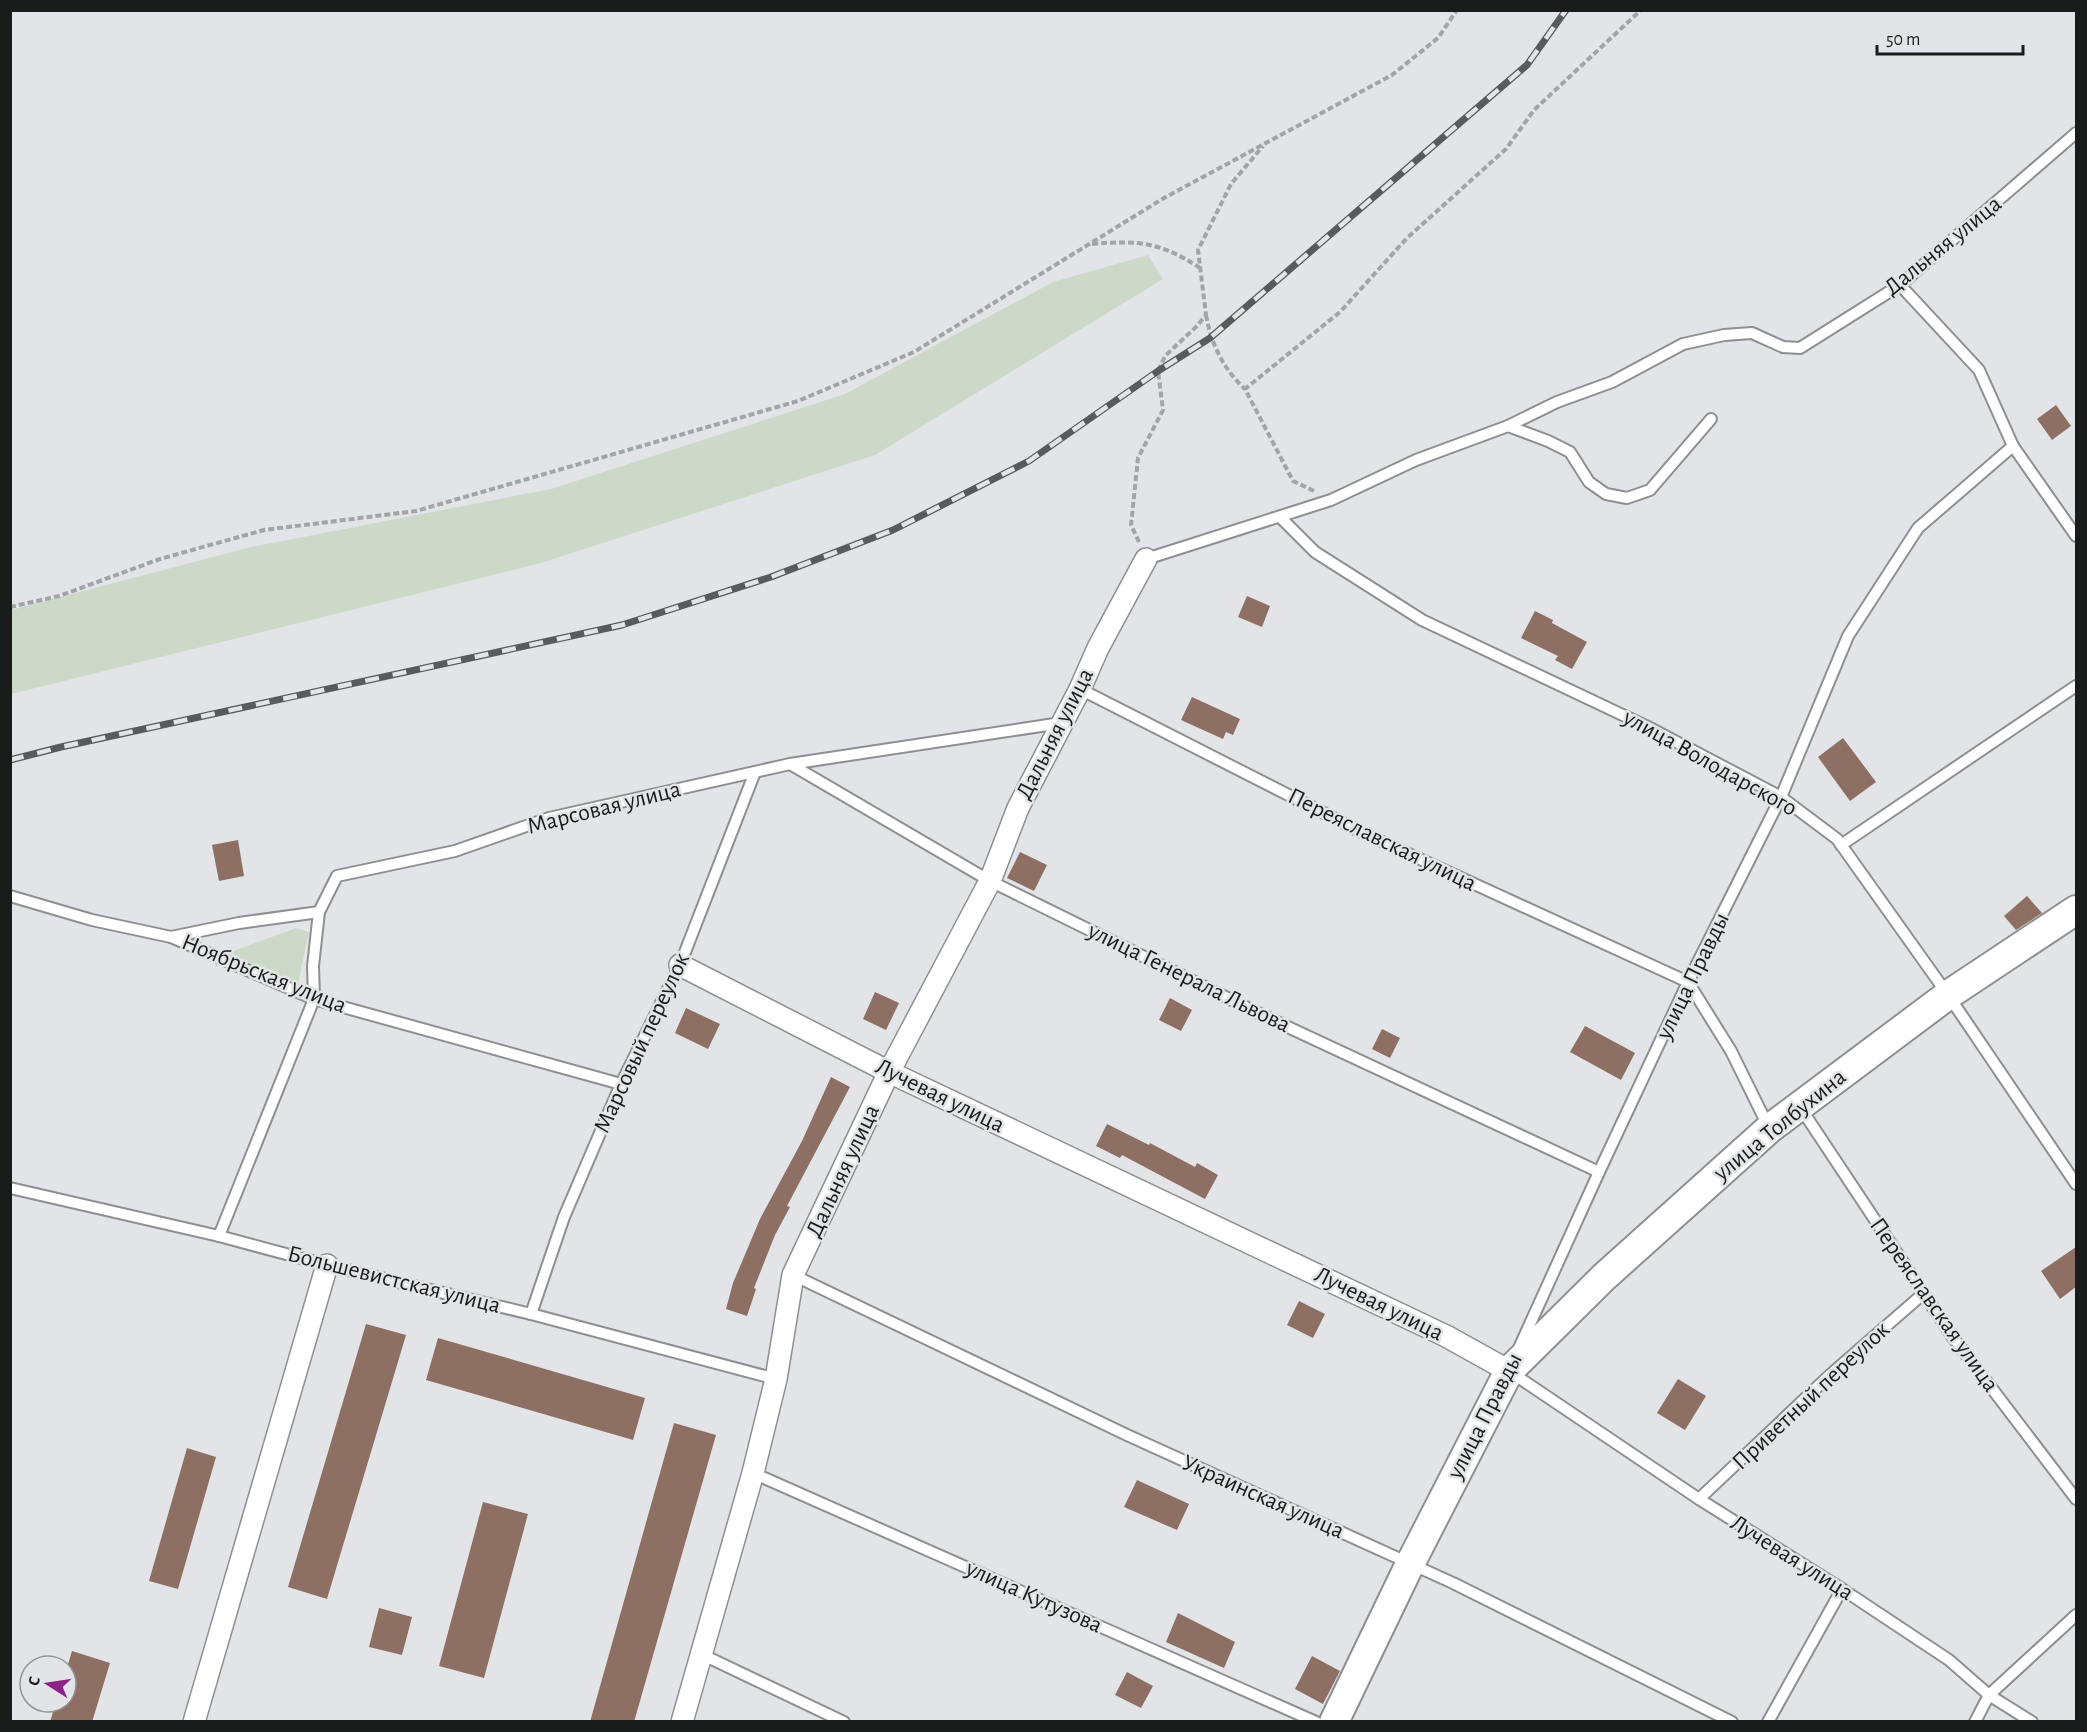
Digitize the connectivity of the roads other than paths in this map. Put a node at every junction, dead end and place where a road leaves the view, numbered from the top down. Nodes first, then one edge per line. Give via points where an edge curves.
1 (2076, 133) edge
2 (1900, 285) junction
3 (1710, 419) dead end
4 (1508, 426) junction
5 (2013, 446) junction
6 (1281, 518) junction
7 (2076, 536) edge
8 (1146, 559) joint
9 (2076, 686) edge
10 (1080, 690) junction
11 (1061, 723) junction
12 (790, 764) junction
13 (755, 772) junction
14 (1781, 797) junction
15 (1841, 845) junction
16 (990, 881) junction
17 (10, 896) edge
18 (2076, 910) edge
19 (319, 912) junction
20 (171, 937) junction
21 (681, 965) junction
22 (1688, 982) junction
23 (1948, 995) junction
24 (314, 999) junction
25 (889, 1072) junction
26 (621, 1084) junction
27 (1799, 1106) junction
28 (1769, 1129) junction
29 (1599, 1172) junction
30 (2076, 1184) edge
31 (10, 1188) edge
32 (219, 1236) junction
33 (327, 1265) junction
34 (793, 1275) junction
35 (1924, 1293) junction
36 (531, 1314) junction
37 (1509, 1371) junction
38 (776, 1379) junction
39 (753, 1473) junction
40 (1699, 1499) junction
41 (2076, 1499) edge
42 (1410, 1564) junction
43 (1842, 1589) junction
44 (2076, 1615) edge
45 (701, 1654) junction
46 (1989, 1695) junction
47 (194, 1722) edge
48 (682, 1722) edge
49 (844, 1722) edge
50 (1316, 1722) edge
51 (1334, 1722) edge
52 (1732, 1722) edge
53 (1768, 1722) edge
54 (1975, 1722) edge
55 (2032, 1722) edge

1 - 2 lane, Дальняя улица
2 - 4 lane, Дальняя улица via 1800,348 1783,348 1752,333 1724,334 1683,344 1612,382 1557,402
2 - 5 lane via 1979,370
3 - 4 lane via 1650,490 1627,498 1606,494 1589,483 1570,452
4 - 6 lane via 1416,460 1331,501
5 - 7 lane
5 - 14 lane, улица Правды via 1918,528 1848,636
6 - 8 lane
6 - 14 lane, улица Володарского via 1315,552 1422,620 1648,727
8 - 10 street, Дальняя улица
9 - 15 lane
10 - 11 street, Дальняя улица
10 - 22 lane, Переяславская улица via 1361,832
11 - 12 lane, Марсовая улица
11 - 16 street, Дальняя улица via 1018,808
12 - 13 lane, Марсовая улица
12 - 16 lane, улица Генерала Львова
13 - 19 lane, Марсовая улица via 549,818 455,851 338,876
13 - 21 lane, Марсовый переулок
14 - 15 lane, улица Володарского
14 - 22 lane, улица Правды
15 - 23 lane, улица Володарского
16 - 25 street, Дальняя улица
16 - 29 lane, улица Генерала Львова via 1260,1014
17 - 20 lane, Ноябрьская улица via 92,920
18 - 23 main road, улица Толбухина
19 - 20 lane
19 - 24 lane
20 - 24 lane, Ноябрьская улица
21 - 25 street, Лучевая улица
21 - 26 lane, Марсовый переулок
22 - 28 lane via 1731,1051
22 - 29 lane, улица Правды
23 - 27 main road, улица Толбухина
23 - 30 lane, улица Володарского
24 - 26 lane, Ноябрьская улица
24 - 32 lane
25 - 34 street, Дальняя улица
25 - 37 street, Лучевая улица via 1446,1336
26 - 36 lane, Марсовый переулок via 564,1216
27 - 28 main road, улица Толбухина
27 - 35 lane, Переяславская улица
28 - 37 main road, улица Толбухина via 1604,1277
29 - 37 lane, улица Правды
31 - 32 lane, Большевистская улица
32 - 33 lane, Большевистская улица
33 - 36 lane, Большевистская улица
33 - 47 street
34 - 38 street, Дальняя улица
34 - 42 lane, Украинская улица via 1127,1435
35 - 40 lane, Приветный переулок
35 - 41 lane, Переяславская улица
36 - 38 lane, Большевистская улица
37 - 40 lane, Лучевая улица
37 - 42 main road, улица Правды
38 - 39 street, Дальняя улица
39 - 45 street, Дальняя улица
39 - 50 lane, улица Кутузова
40 - 43 lane, Лучевая улица
42 - 51 main road, улица Правды
42 - 52 lane, Украинская улица
43 - 46 lane, Лучевая улица via 1949,1660
43 - 53 lane
44 - 46 lane
45 - 48 street, Дальняя улица
45 - 49 lane
46 - 54 lane
46 - 55 lane, Лучевая улица

